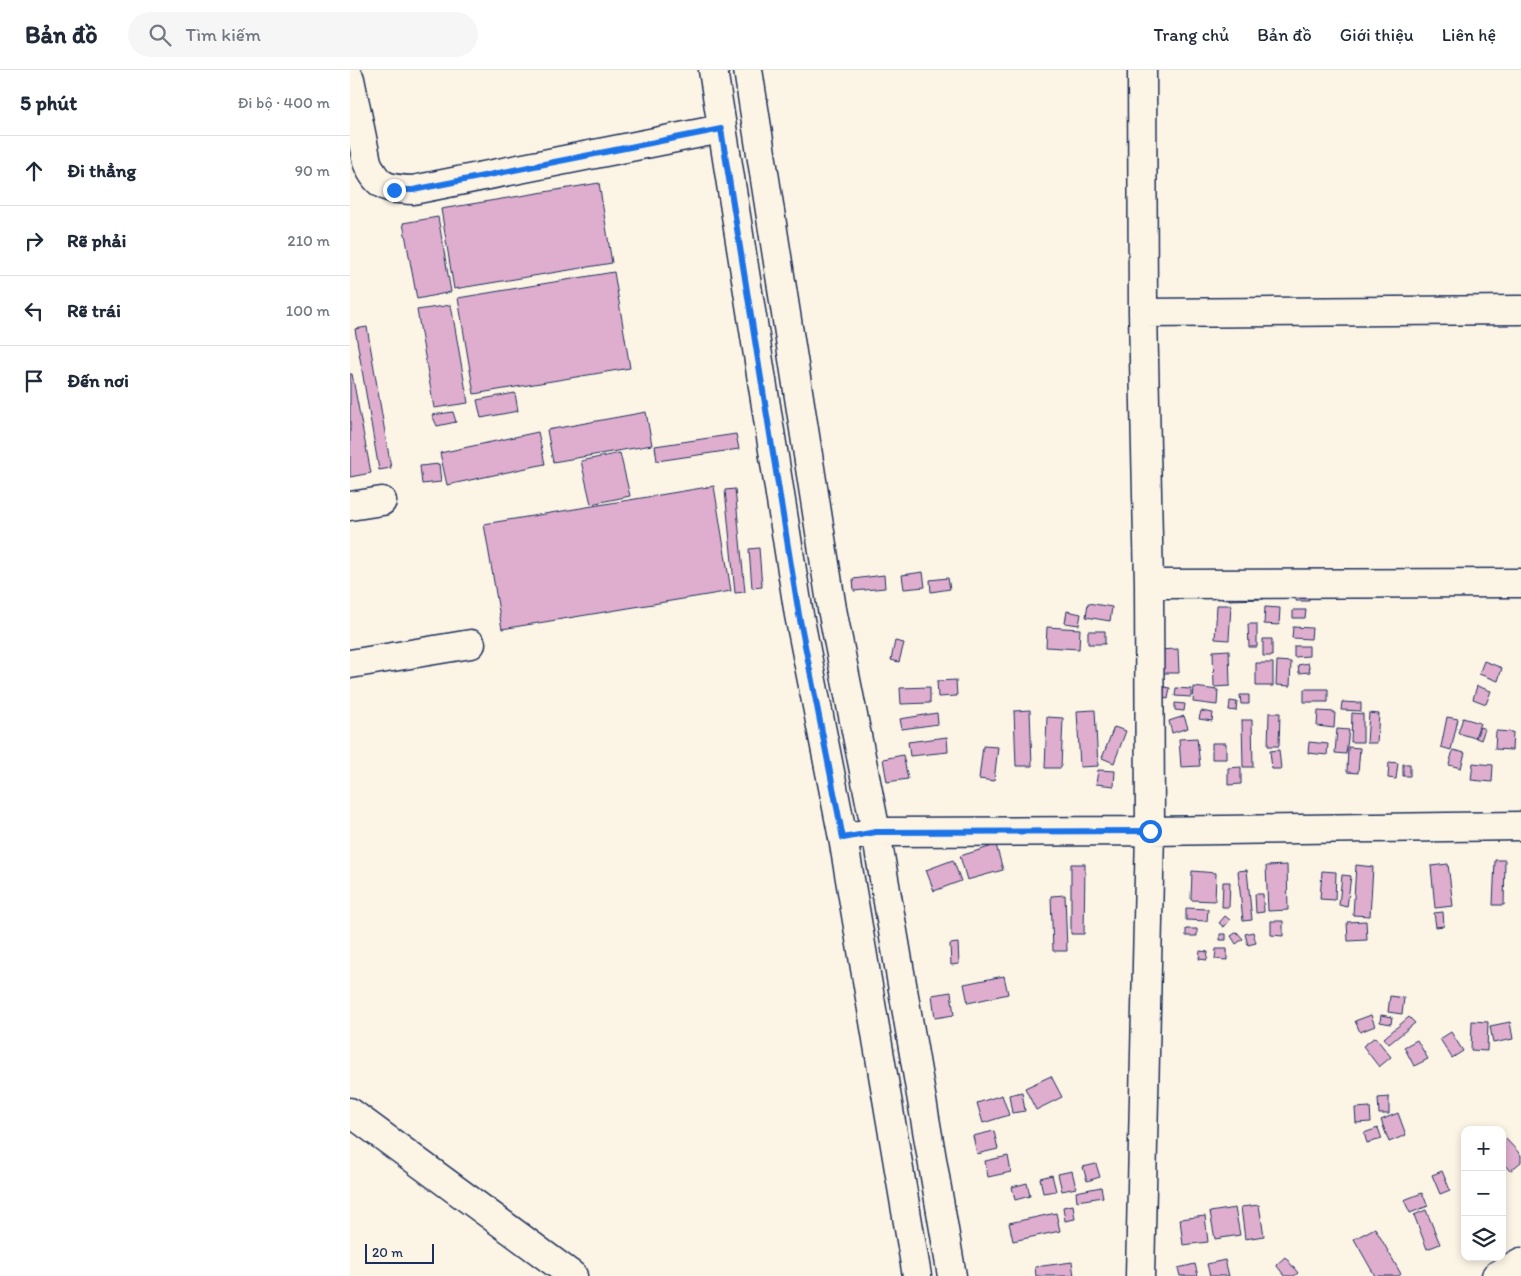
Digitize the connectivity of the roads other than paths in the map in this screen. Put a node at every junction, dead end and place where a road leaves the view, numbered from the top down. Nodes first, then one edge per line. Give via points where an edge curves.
1 (713, 70) edge
2 (748, 70) edge
3 (1142, 70) edge
4 (350, 79) edge
5 (721, 129) junction
6 (1521, 310) edge
7 (1143, 313) junction
8 (382, 501) dead end
9 (350, 506) edge
10 (1521, 582) edge
11 (1149, 584) junction
12 (471, 644) dead end
13 (350, 664) edge
14 (1521, 826) edge
15 (1150, 831) junction
16 (876, 832) junction
17 (843, 838) junction
18 (350, 1112) edge
19 (573, 1276) edge
20 (917, 1276) edge
21 (952, 1276) edge
22 (1140, 1276) edge

1 - 5 street
2 - 16 street via 832,609
3 - 7 street
4 - 5 street via 366,162 378,181 394,190 413,190
5 - 17 street via 799,615
6 - 7 street
7 - 11 street
8 - 9 street
10 - 11 street
11 - 15 street
12 - 13 street
14 - 15 street
15 - 16 street
15 - 22 street
16 - 17 street
16 - 21 street
17 - 20 street
18 - 19 street

